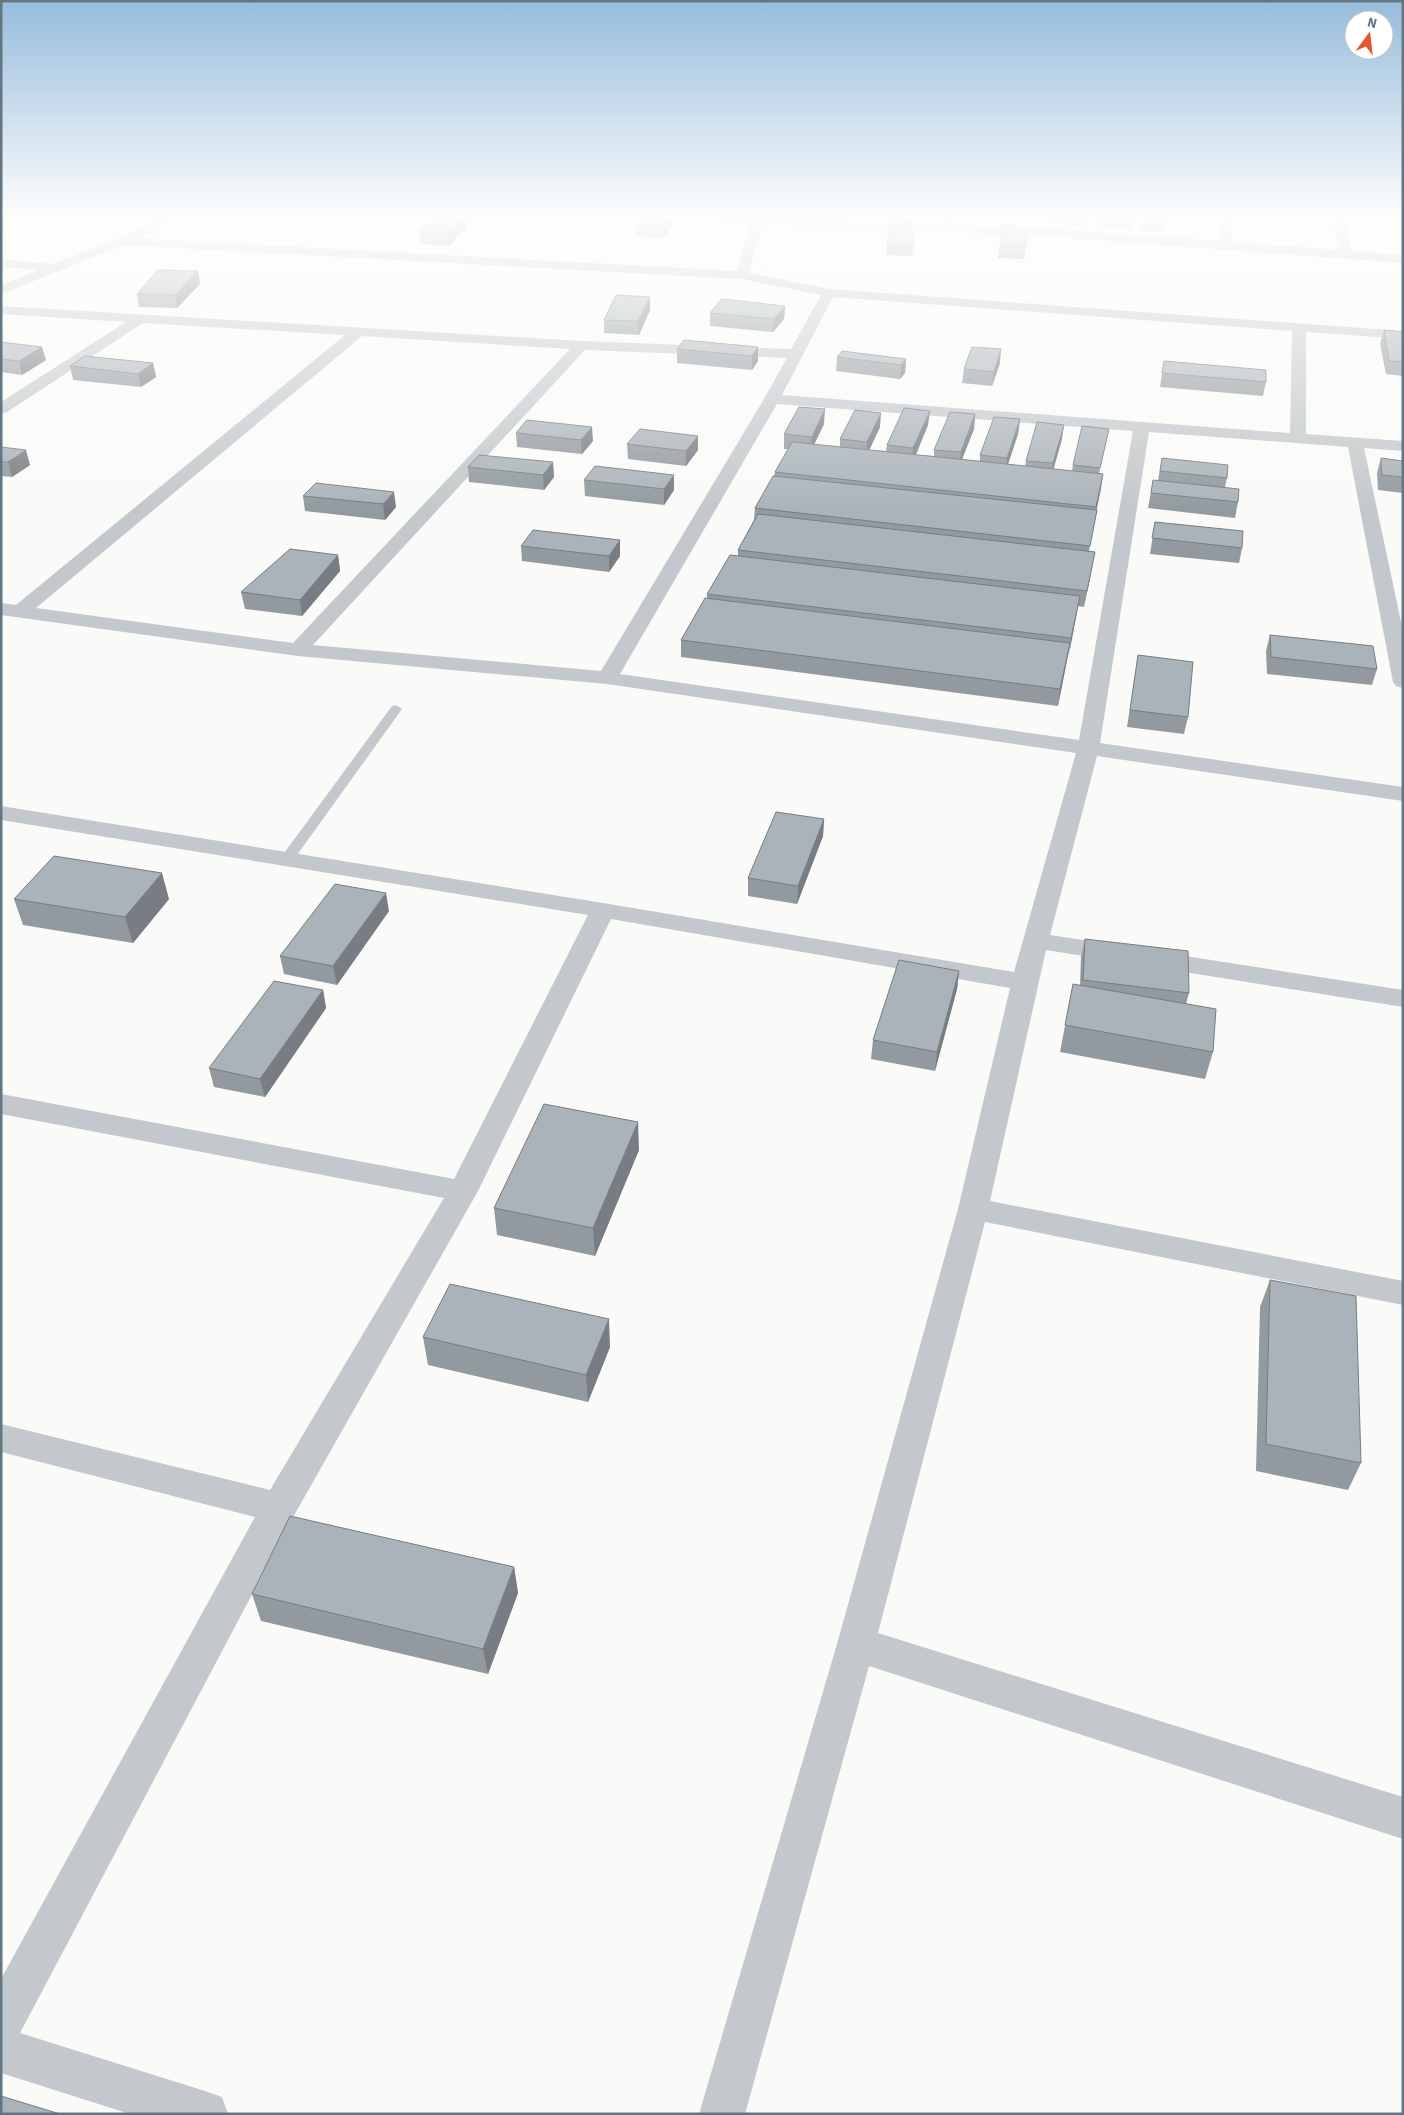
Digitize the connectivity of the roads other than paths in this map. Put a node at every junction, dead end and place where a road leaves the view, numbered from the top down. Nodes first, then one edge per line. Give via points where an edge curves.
1 (83, 315) edge
2 (817, 315) edge
3 (1120, 315) edge
4 (141, 318) junction
5 (1299, 328) junction
6 (359, 331) junction
7 (1403, 335) edge
8 (581, 345) junction
9 (794, 354) junction
10 (772, 399) junction
11 (1, 409) edge
12 (1142, 426) junction
13 (1298, 438) junction
14 (1355, 442) junction
15 (1403, 446) edge
16 (11, 610) edge
17 (298, 650) junction
18 (607, 678) junction
19 (1403, 682) edge
20 (396, 709) dead end
21 (1088, 750) junction
22 (1403, 794) edge
23 (1, 813) edge
24 (287, 859) junction
25 (603, 910) junction
26 (1036, 940) junction
27 (1024, 982) junction
28 (1403, 999) edge
29 (1, 1104) edge
30 (464, 1191) junction
31 (973, 1209) junction
32 (1403, 1293) edge
33 (1, 1438) edge
34 (279, 1508) junction
35 (856, 1644) junction
36 (1403, 1818) edge
37 (1, 2024) edge
38 (1, 2050) edge
39 (205, 2114) edge
40 (722, 2114) edge

1 - 4 street
2 - 9 street
3 - 5 street
4 - 6 street
4 - 11 street
5 - 7 street
5 - 13 street
6 - 8 street
6 - 16 street
8 - 9 street
8 - 17 street
9 - 10 street
10 - 12 street
10 - 18 street
12 - 13 street
12 - 21 street
13 - 14 street
14 - 15 street
14 - 19 street
16 - 17 street
17 - 18 street
18 - 21 street
20 - 24 lane
21 - 22 street
21 - 26 street
23 - 24 street
24 - 25 street
25 - 27 street
25 - 30 street
26 - 27 street
26 - 28 street
27 - 31 street
29 - 30 street
30 - 34 street
31 - 32 street
31 - 35 street
33 - 34 street
34 - 37 street
35 - 36 street
35 - 40 street
38 - 39 street

